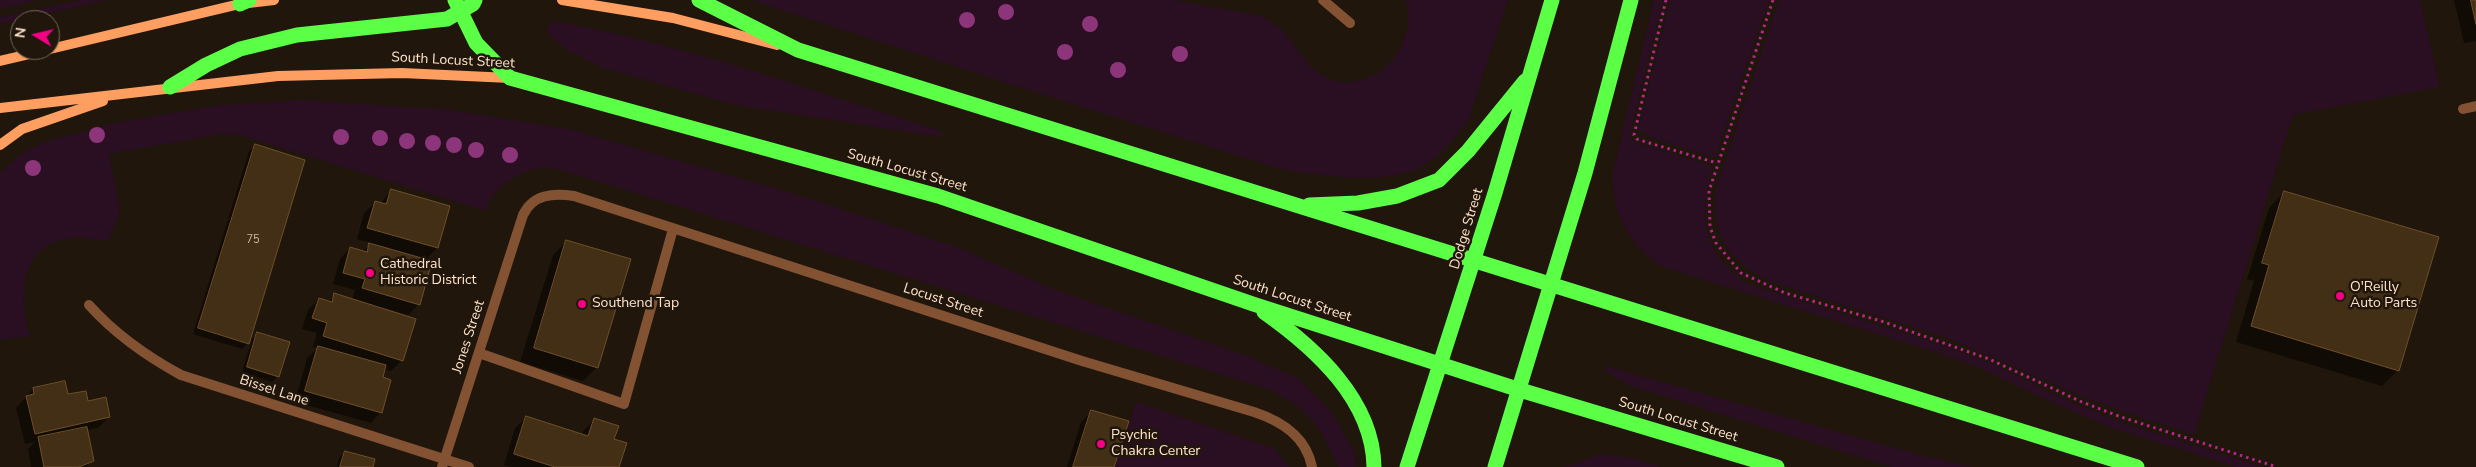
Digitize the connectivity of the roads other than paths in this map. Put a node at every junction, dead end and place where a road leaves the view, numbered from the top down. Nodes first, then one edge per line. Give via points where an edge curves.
1 (274, 0) edge
2 (475, 0) edge
3 (562, 0) edge
4 (700, 0) edge
5 (1323, 0) edge
6 (1552, 0) edge
7 (1630, 0) edge
8 (245, 2) edge
9 (458, 6) edge
10 (1350, 23) dead end
11 (60, 47) edge
12 (798, 50) junction
13 (1529, 76) junction
14 (510, 78) junction
15 (170, 87) junction
16 (118, 96) junction
17 (2476, 106) edge
18 (0, 108) edge
19 (2463, 108) dead end
20 (0, 145) edge
21 (544, 196) joint
22 (1297, 206) junction
23 (673, 229) junction
24 (1475, 259) junction
25 (1551, 285) junction
26 (1253, 304) junction
27 (89, 306) dead end
28 (479, 353) junction
29 (1441, 363) junction
30 (1520, 390) junction
31 (443, 463) edge
32 (469, 467) edge
33 (1312, 467) edge
34 (1374, 467) edge
35 (1407, 467) edge
36 (1495, 467) edge
37 (1778, 467) edge
38 (2137, 467) edge

1 - 8 main road
2 - 9 highway via 473,4
3 - 12 main road via 673,18
4 - 12 highway
5 - 10 street
6 - 13 highway, Dodge Street
7 - 25 highway via 1601,118
8 - 11 main road
9 - 14 highway via 476,42
9 - 15 highway via 447,19 297,35 240,49
12 - 22 highway
13 - 22 highway via 1468,151 1439,180 1397,196 1358,203
13 - 24 highway, Dodge Street
14 - 15 main road, South Locust Street via 402,73 278,76
14 - 26 highway, South Locust Street via 938,196
15 - 16 main road, South Locust Street
16 - 18 main road, South Locust Street
16 - 20 main road via 22,130
17 - 19 street
21 - 23 street, Locust Street via 574,196
21 - 28 street, Jones Street via 533,201 523,215
22 - 24 highway
23 - 28 street via 624,404
23 - 33 street, Locust Street via 1082,361 1277,420 1298,437
24 - 25 highway
24 - 29 highway, Dodge Street
25 - 30 highway
25 - 38 highway
26 - 29 highway, South Locust Street
26 - 34 highway via 1299,337 1344,386 1364,422 1374,454
27 - 31 street, Bissel Lane via 144,354 180,375
28 - 31 street, Jones Street
29 - 30 highway, South Locust Street
29 - 35 highway, Dodge Street
30 - 36 highway
30 - 37 highway, South Locust Street
31 - 32 street, Bissel Lane

